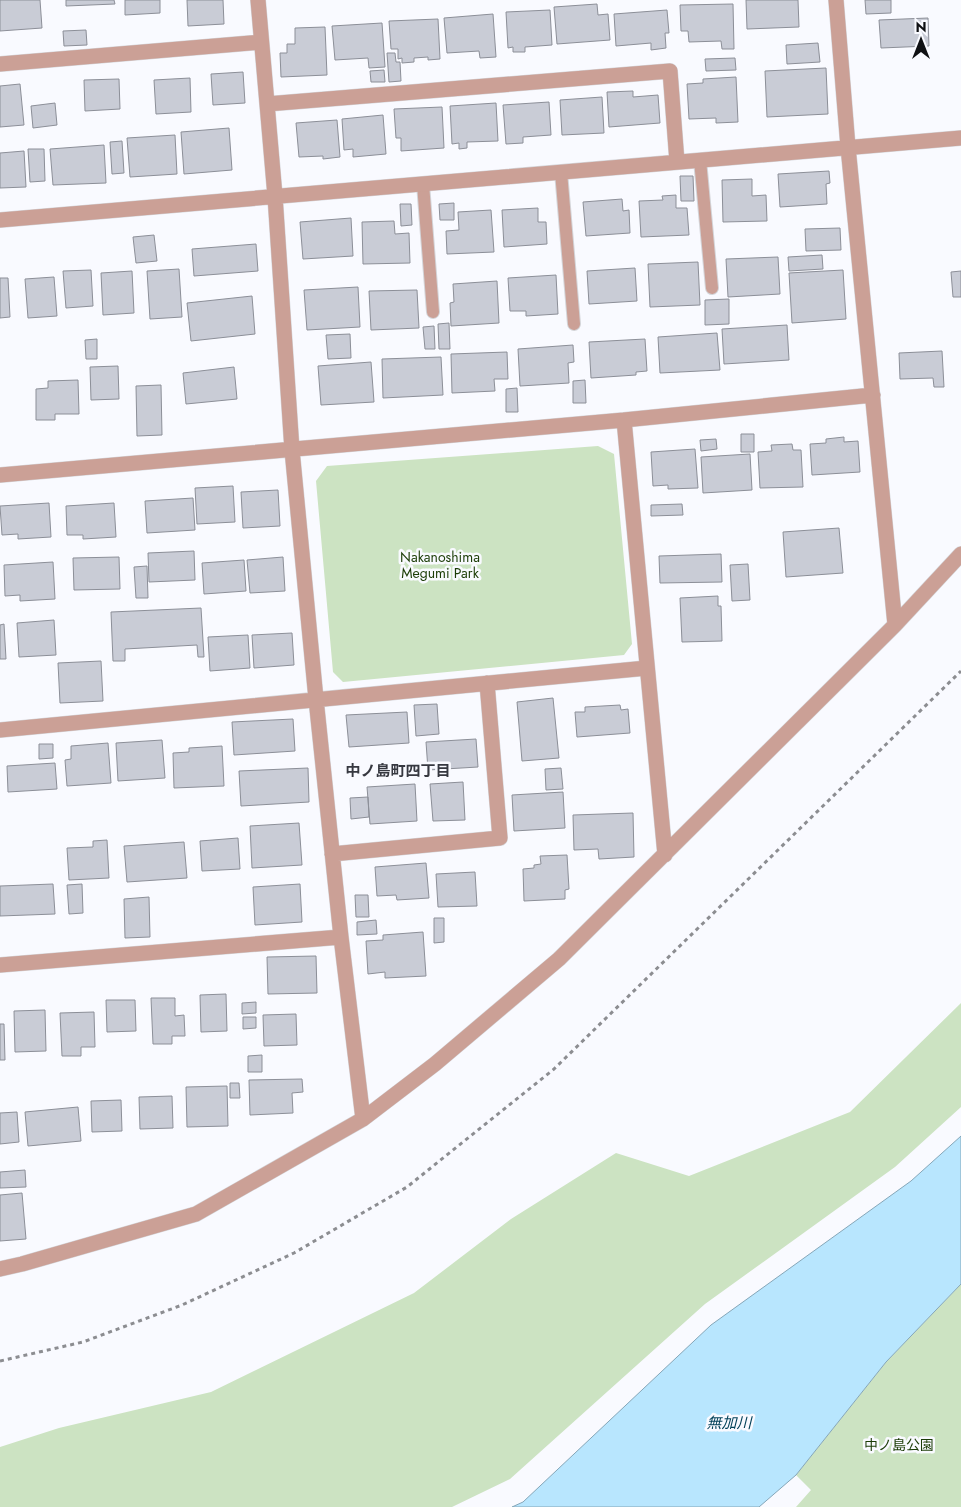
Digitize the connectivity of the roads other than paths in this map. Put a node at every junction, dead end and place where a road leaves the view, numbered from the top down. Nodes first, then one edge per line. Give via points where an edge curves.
1 (258, 0) edge
2 (836, 0) edge
3 (261, 42) junction
4 (0, 64) edge
5 (267, 104) junction
6 (961, 138) edge
7 (848, 147) junction
8 (700, 160) junction
9 (677, 162) junction
10 (561, 172) junction
11 (423, 184) junction
12 (275, 196) junction
13 (0, 220) edge
14 (712, 288) dead end
15 (433, 312) dead end
16 (574, 324) dead end
17 (873, 395) junction
18 (624, 420) junction
19 (292, 450) junction
20 (0, 475) edge
21 (961, 554) edge
22 (894, 625) junction
23 (647, 668) junction
24 (487, 683) junction
25 (316, 699) junction
26 (0, 730) edge
27 (332, 854) junction
28 (665, 855) junction
29 (341, 937) junction
30 (0, 965) edge
31 (363, 1119) junction
32 (0, 1269) edge

1 - 3 street
2 - 7 street
3 - 4 street
3 - 5 street
5 - 9 street via 670,71
5 - 12 street
6 - 7 street
7 - 8 street
7 - 17 street
8 - 9 street
8 - 14 lane
9 - 10 street
10 - 11 street
10 - 16 lane
11 - 12 street
11 - 15 lane
12 - 13 street
12 - 19 street
17 - 18 street
17 - 22 street
18 - 19 street
18 - 23 street
19 - 20 street
19 - 25 street
21 - 22 street
22 - 28 street
23 - 24 street
23 - 28 street
24 - 25 street
24 - 27 street via 500,838
25 - 26 street
25 - 27 street
27 - 29 street
28 - 31 street via 558,959 435,1064
29 - 30 street
29 - 31 street
31 - 32 street via 196,1214

